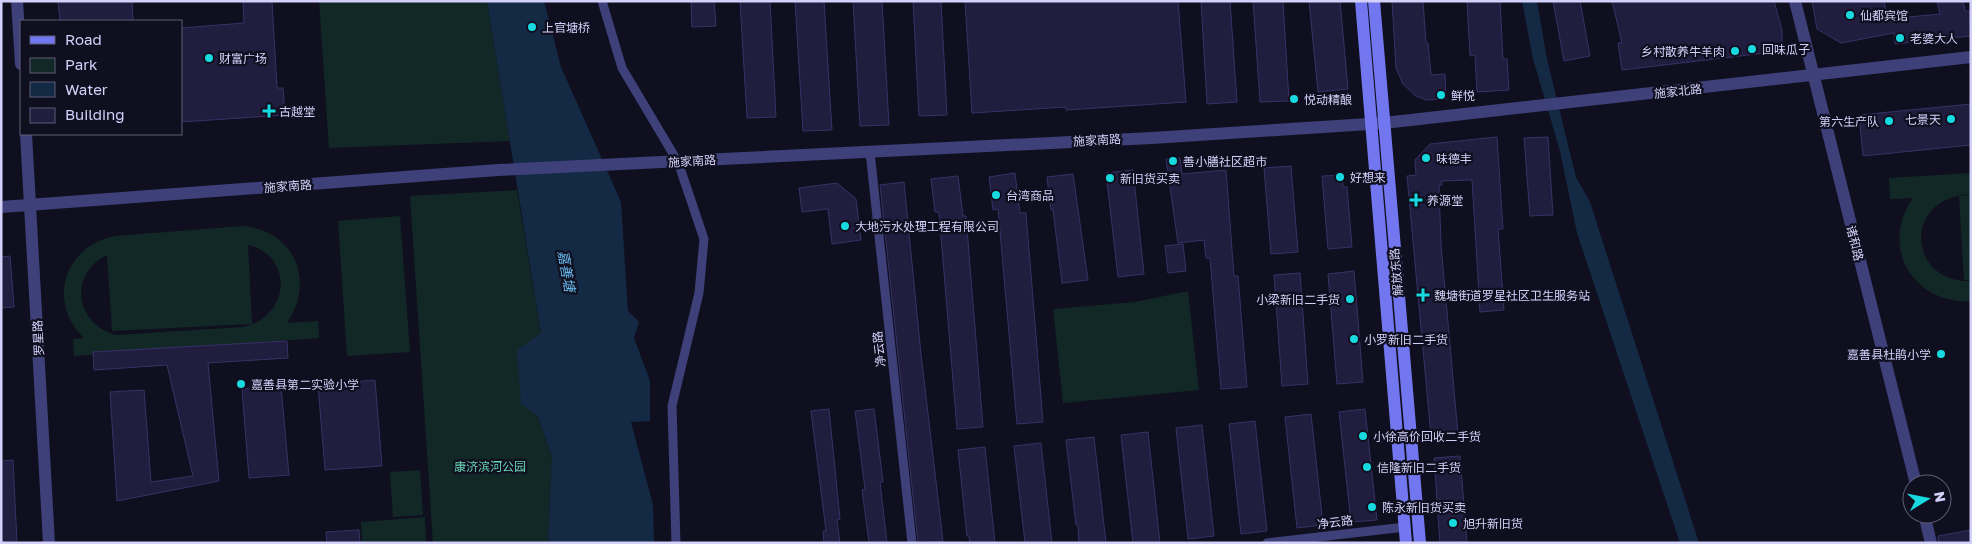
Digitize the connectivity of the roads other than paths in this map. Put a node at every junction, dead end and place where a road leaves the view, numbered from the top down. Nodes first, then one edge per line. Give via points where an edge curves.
1 (17, 1) edge
2 (602, 1) edge
3 (1361, 1) edge
4 (1374, 1) edge
5 (1795, 1) edge
6 (20, 48) edge
7 (1971, 57) edge
8 (1813, 75) junction
9 (1378, 123) junction
10 (26, 135) edge
11 (870, 152) junction
12 (678, 162) junction
13 (30, 205) junction
14 (1, 207) edge
15 (1913, 474) edge
16 (1926, 524) edge
17 (1404, 527) junction
18 (49, 543) edge
19 (676, 543) edge
20 (912, 543) edge
21 (1268, 543) edge
22 (1406, 543) edge
23 (1420, 543) edge
24 (1931, 543) edge

1 - 6 street
2 - 12 lane via 622,68
3 - 9 main road, 解放东路
4 - 9 main road, 解放东路
5 - 8 street, 诸和路
7 - 8 street, 施家北路
8 - 9 street, 施家北路
8 - 15 street, 诸和路
9 - 11 street, 施家南路
9 - 17 main road, 解放东路 via 1386,325
9 - 23 main road, 解放东路
10 - 13 street, 罗星路
11 - 12 street, 施家南路
11 - 20 lane, 净云路
12 - 13 street, 施家南路 via 498,170
12 - 19 lane via 704,239 699,294 672,406
13 - 14 street, 施家南路
13 - 18 street, 罗星路
16 - 24 street
17 - 21 lane, 净云路
17 - 22 main road, 解放东路

